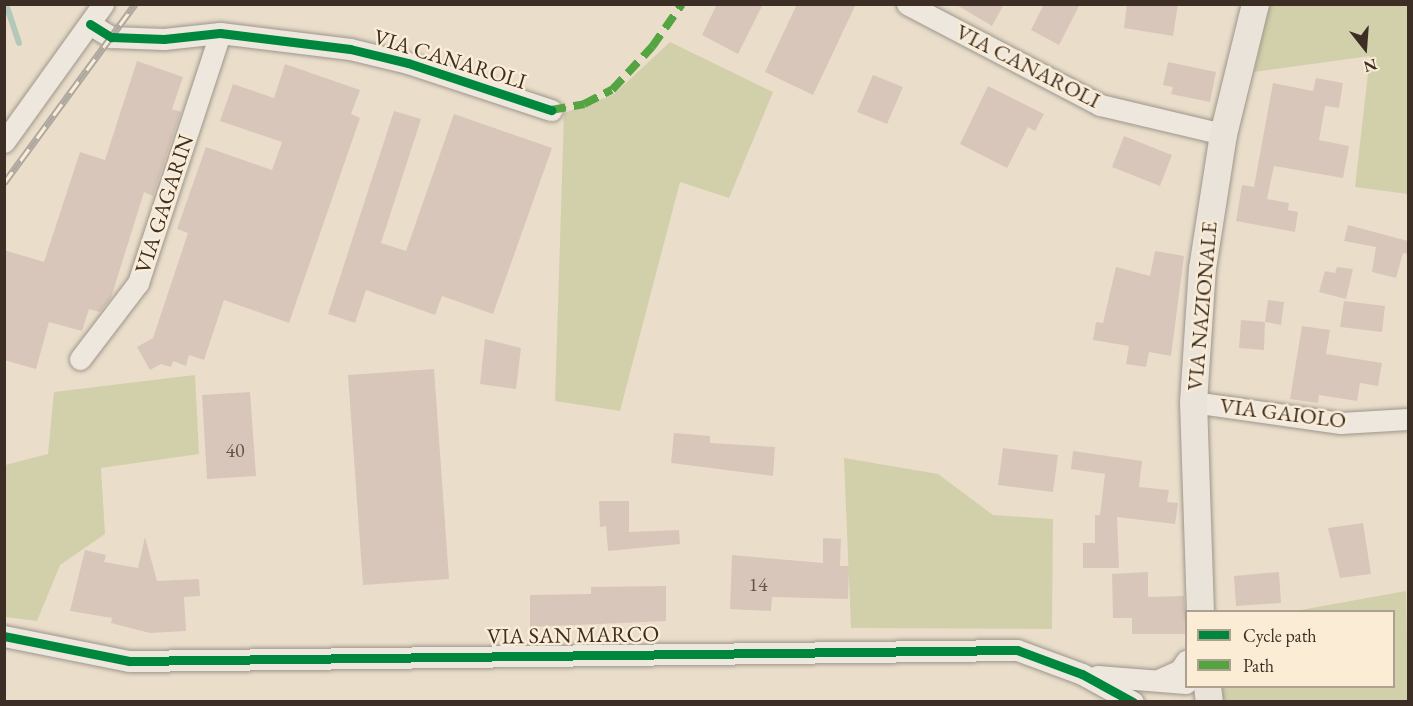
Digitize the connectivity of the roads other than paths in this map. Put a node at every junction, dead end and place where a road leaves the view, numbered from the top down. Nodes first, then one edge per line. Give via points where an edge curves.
1 (104, 4) edge
2 (907, 4) edge
3 (1254, 4) edge
4 (90, 24) junction
5 (220, 33) junction
6 (551, 110) dead end
7 (1223, 134) junction
8 (4, 142) edge
9 (80, 359) dead end
10 (1193, 402) junction
11 (1408, 419) edge
12 (1200, 610) edge
13 (4, 636) edge
14 (1185, 662) edge
15 (1082, 674) junction
16 (1152, 682) junction
17 (1185, 683) edge
18 (1132, 702) edge

1 - 4 street
2 - 7 street, VIA CANAROLI via 1100,105
3 - 7 main road, VIA NAZIONALE
4 - 5 street, VIA CANAROLI via 111,37 138,40
4 - 8 street
5 - 6 street, VIA CANAROLI via 350,49 397,60
5 - 9 street, VIA GAGARIN via 138,283
7 - 10 main road, VIA NAZIONALE via 1202,268
10 - 11 street, VIA GAIOLO via 1341,423
10 - 12 main road, VIA NAZIONALE
13 - 15 street, VIA SAN MARCO via 129,661 1017,650
14 - 16 street via 1166,678
15 - 16 street, VIA SAN MARCO
15 - 18 street, VIA SAN MARCO
16 - 17 street, VIA SAN MARCO

